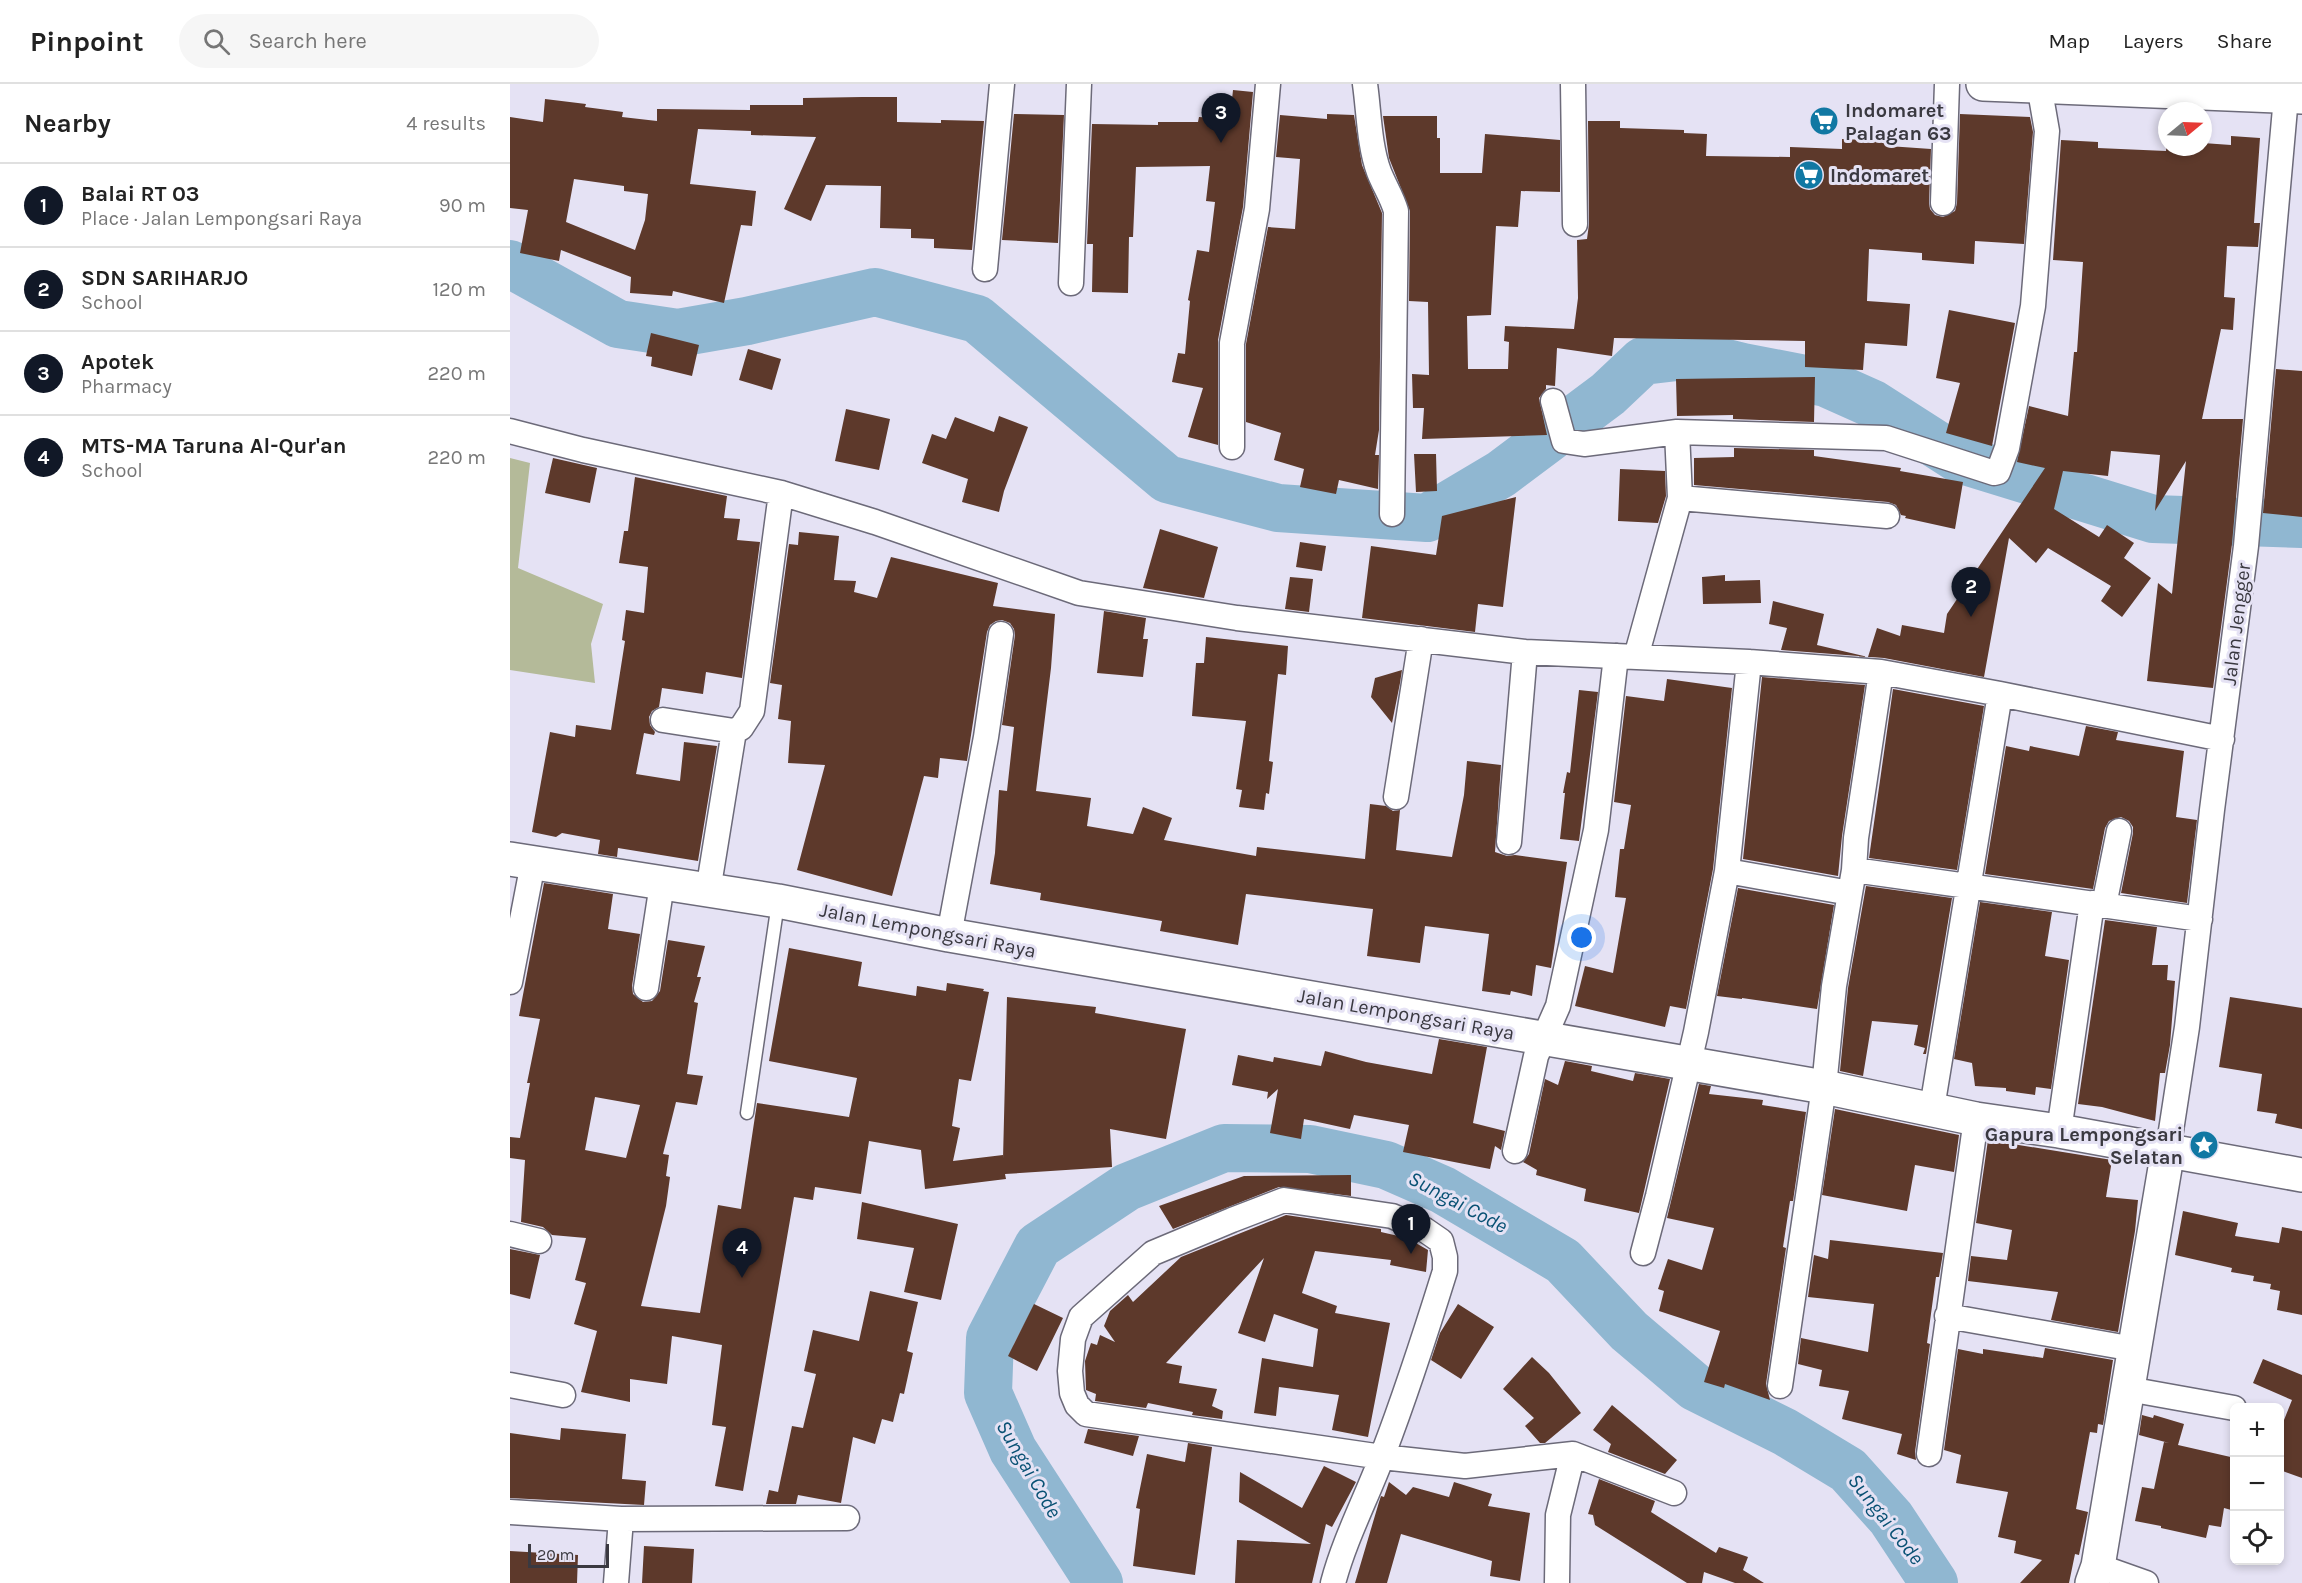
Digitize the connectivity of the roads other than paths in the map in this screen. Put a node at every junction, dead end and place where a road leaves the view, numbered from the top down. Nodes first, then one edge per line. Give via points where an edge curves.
1 (1002, 84) edge
2 (1079, 84) edge
3 (1268, 84) edge
4 (1365, 84) edge
5 (1573, 84) edge
6 (1947, 84) edge
7 (1983, 84) edge
8 (2039, 85) edge
9 (2294, 97) edge
10 (1943, 203) dead end
11 (1575, 224) dead end
12 (985, 269) dead end
13 (1071, 283) dead end
14 (1554, 407) dead end
15 (510, 431) edge
16 (1677, 432) junction
17 (1232, 447) dead end
18 (781, 493) junction
19 (1680, 498) junction
20 (1392, 514) dead end
21 (1887, 516) dead end
22 (1001, 634) dead end
23 (1421, 639) junction
24 (1525, 652) junction
25 (1626, 656) junction
26 (1749, 662) junction
27 (1881, 672) junction
28 (2000, 694) junction
29 (663, 720) dead end
30 (734, 731) junction
31 (2222, 739) junction
32 (1396, 797) dead end
33 (2119, 831) dead end
34 (1509, 842) dead end
35 (521, 861) edge
36 (1726, 871) junction
37 (1852, 881) junction
38 (662, 884) junction
39 (1970, 886) junction
40 (708, 891) junction
41 (778, 902) junction
42 (2098, 904) junction
43 (2200, 920) junction
44 (949, 935) junction
45 (510, 982) edge
46 (646, 988) dead end
47 (1542, 1039) junction
48 (1687, 1065) junction
49 (1824, 1087) junction
50 (1932, 1108) junction
51 (747, 1113) dead end
52 (1976, 1119) junction
53 (2059, 1131) junction
54 (2169, 1150) junction
55 (1515, 1151) dead end
56 (2302, 1175) edge
57 (510, 1234) edge
58 (539, 1241) dead end
59 (1643, 1253) dead end
60 (1947, 1316) junction
61 (2134, 1349) junction
62 (510, 1385) edge
63 (1780, 1386) dead end
64 (2128, 1389) junction
65 (562, 1395) dead end
66 (2230, 1407) edge
67 (1573, 1454) junction
68 (1929, 1454) dead end
69 (1382, 1457) junction
70 (1674, 1492) dead end
71 (510, 1512) edge
72 (621, 1518) junction
73 (847, 1518) dead end
74 (2095, 1575) edge
75 (616, 1583) edge
76 (1333, 1583) edge
77 (1557, 1583) edge
78 (2146, 1583) edge

1 - 12 street
2 - 13 street
3 - 17 street via 1257,209 1232,343
4 - 20 street via 1374,153 1396,211
5 - 11 street
6 - 10 street
7 - 8 main road
8 - 9 main road
8 - 16 street via 2047,131 2033,306 2007,448 1998,472 1886,438
9 - 31 street, Jalan Jengger
14 - 16 street via 1564,441 1584,444
15 - 18 street
16 - 19 street
18 - 23 street via 1079,593 1237,618
18 - 30 street via 752,711 741,728
19 - 21 street
19 - 25 street
22 - 44 street
23 - 24 street
23 - 32 street
24 - 25 street
24 - 34 street
25 - 26 street
25 - 47 street via 1596,830 1558,1006
26 - 27 street
26 - 36 street
27 - 28 street
27 - 37 street
28 - 31 street
28 - 39 street
29 - 30 street
30 - 40 street
31 - 43 street, Jalan Jengger
33 - 42 street
35 - 38 main road, Jalan Lempongsari Raya
35 - 45 street
36 - 37 street
36 - 48 street
37 - 39 street
37 - 49 street via 1834,986
38 - 40 main road, Jalan Lempongsari Raya
38 - 46 street
39 - 42 street
39 - 50 street
40 - 41 main road, Jalan Lempongsari Raya
41 - 44 main road, Jalan Lempongsari Raya
41 - 51 lane
42 - 43 street
42 - 53 street
43 - 54 street, Jalan Jengger
44 - 47 main road, Jalan Lempongsari Raya
47 - 48 main road, Jalan Lempongsari Raya
47 - 55 street
48 - 49 main road, Jalan Lempongsari Raya
48 - 59 street
49 - 50 main road, Jalan Lempongsari Raya
49 - 63 street
50 - 52 main road, Jalan Lempongsari Raya
52 - 53 main road, Jalan Lempongsari Raya
52 - 60 street
53 - 54 main road, Jalan Lempongsari Raya
54 - 56 main road, Jalan Lempongsari Raya
54 - 61 main road
57 - 58 street
60 - 61 street
60 - 68 street
61 - 64 main road
62 - 65 street
64 - 66 street
64 - 74 main road
67 - 69 street via 1465,1466
67 - 70 street
67 - 77 street via 1557,1515
69 - 69 street via 1086,1414 1072,1394 1070,1371 1073,1340 1081,1317 1153,1253 1284,1200 1392,1216 1425,1230 1441,1242 1445,1271
69 - 76 street
71 - 72 street
72 - 73 street
72 - 75 street
74 - 78 street

